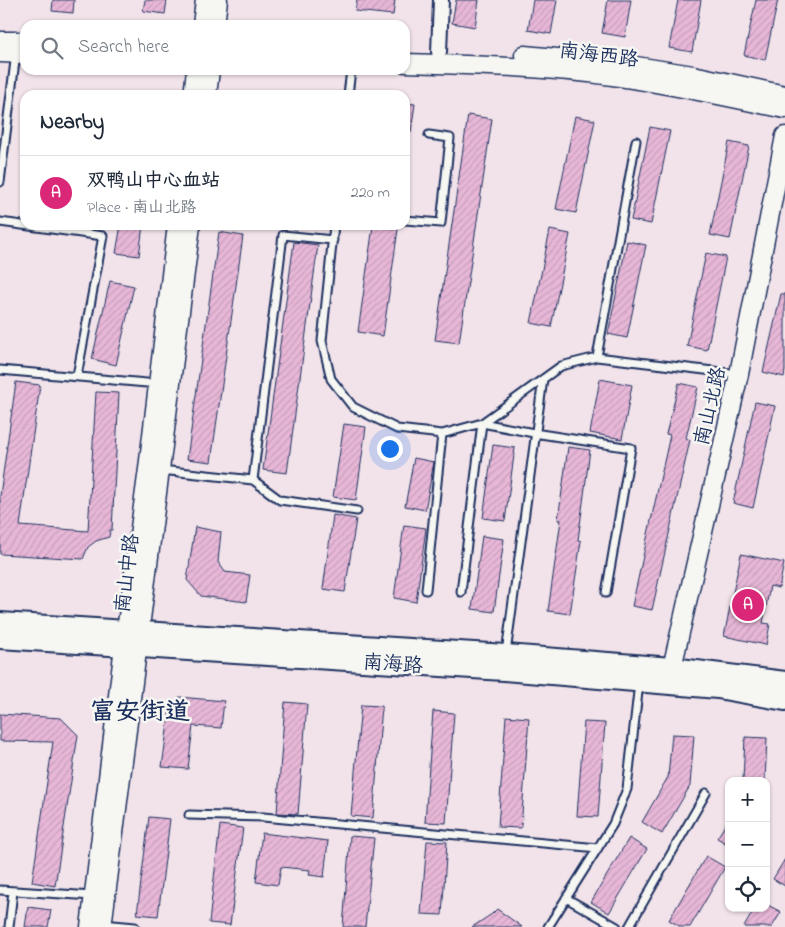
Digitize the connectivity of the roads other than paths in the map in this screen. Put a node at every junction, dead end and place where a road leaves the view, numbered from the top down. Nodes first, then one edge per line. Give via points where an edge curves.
1 (205, 0) edge
2 (218, 0) edge
3 (441, 0) edge
4 (203, 20) edge
5 (216, 20) edge
6 (0, 41) edge
7 (16, 50) edge
8 (410, 51) edge
9 (439, 52) junction
10 (410, 63) edge
11 (195, 75) edge
12 (209, 75) edge
13 (350, 75) edge
14 (194, 90) edge
15 (208, 90) edge
16 (349, 90) edge
17 (785, 96) edge
18 (785, 109) edge
19 (429, 135) dead end
20 (785, 136) edge
21 (636, 141) dead end
22 (0, 182) edge
23 (410, 220) edge
24 (0, 222) edge
25 (20, 225) edge
26 (59, 230) edge
27 (176, 230) edge
28 (190, 230) edge
29 (334, 230) edge
30 (333, 240) junction
31 (597, 357) junction
32 (0, 370) edge
33 (738, 374) junction
34 (77, 376) junction
35 (543, 379) junction
36 (158, 384) junction
37 (482, 423) junction
38 (442, 434) junction
39 (534, 434) junction
40 (154, 469) junction
41 (253, 480) junction
42 (357, 511) dead end
43 (426, 590) dead end
44 (461, 592) dead end
45 (606, 593) dead end
46 (0, 623) edge
47 (0, 638) edge
48 (132, 639) junction
49 (505, 663) junction
50 (670, 676) junction
51 (639, 682) junction
52 (785, 682) edge
53 (785, 700) edge
54 (706, 793) dead end
55 (189, 815) dead end
56 (598, 848) junction
57 (0, 890) edge
58 (13, 891) junction
59 (94, 896) junction
60 (566, 898) junction
61 (98, 926) edge
62 (9, 927) edge
63 (135, 927) edge
64 (548, 927) edge
65 (617, 927) edge
66 (630, 927) edge

1 - 4 street
2 - 5 street
3 - 9 street
6 - 7 street
7 - 22 lane
8 - 9 street, 南海西路
9 - 17 street, 南海西路 via 622,64 693,75
10 - 18 street, 南海西路 via 513,66 612,76
11 - 14 street
12 - 15 street
13 - 16 lane
19 - 23 lane via 450,138 441,223
20 - 33 street, 南山北路
21 - 31 lane
24 - 25 lane
26 - 34 lane via 103,236
27 - 36 street, 南山中路
28 - 40 street, 南山中路
29 - 30 lane
30 - 38 lane via 322,341 331,379 353,407 397,429
30 - 41 lane via 283,235
31 - 33 lane
31 - 35 lane via 561,366
32 - 34 lane
33 - 50 street, 南山北路
34 - 36 lane
35 - 37 lane
35 - 39 lane
36 - 40 street, 南山中路
37 - 38 lane
37 - 39 lane
37 - 44 lane
38 - 43 lane
39 - 45 lane via 631,448
39 - 49 lane
40 - 41 lane
40 - 48 street, 南山中路
41 - 42 lane via 280,500
46 - 48 main road, 南海路
47 - 48 main road, 南海路
48 - 49 main road, 南海路
48 - 59 street, 南山中路
48 - 61 street, 南山中路
49 - 50 main road, 南海路
49 - 51 main road, 南海路
50 - 51 main road, 南海路
50 - 52 main road, 南海路
50 - 53 main road, 南海路
51 - 56 lane via 627,789 613,824
54 - 66 lane
55 - 56 lane via 263,817
56 - 60 lane
57 - 58 lane
58 - 59 lane
58 - 62 lane
59 - 61 street, 南山中路
60 - 64 lane
60 - 65 lane
61 - 63 lane

